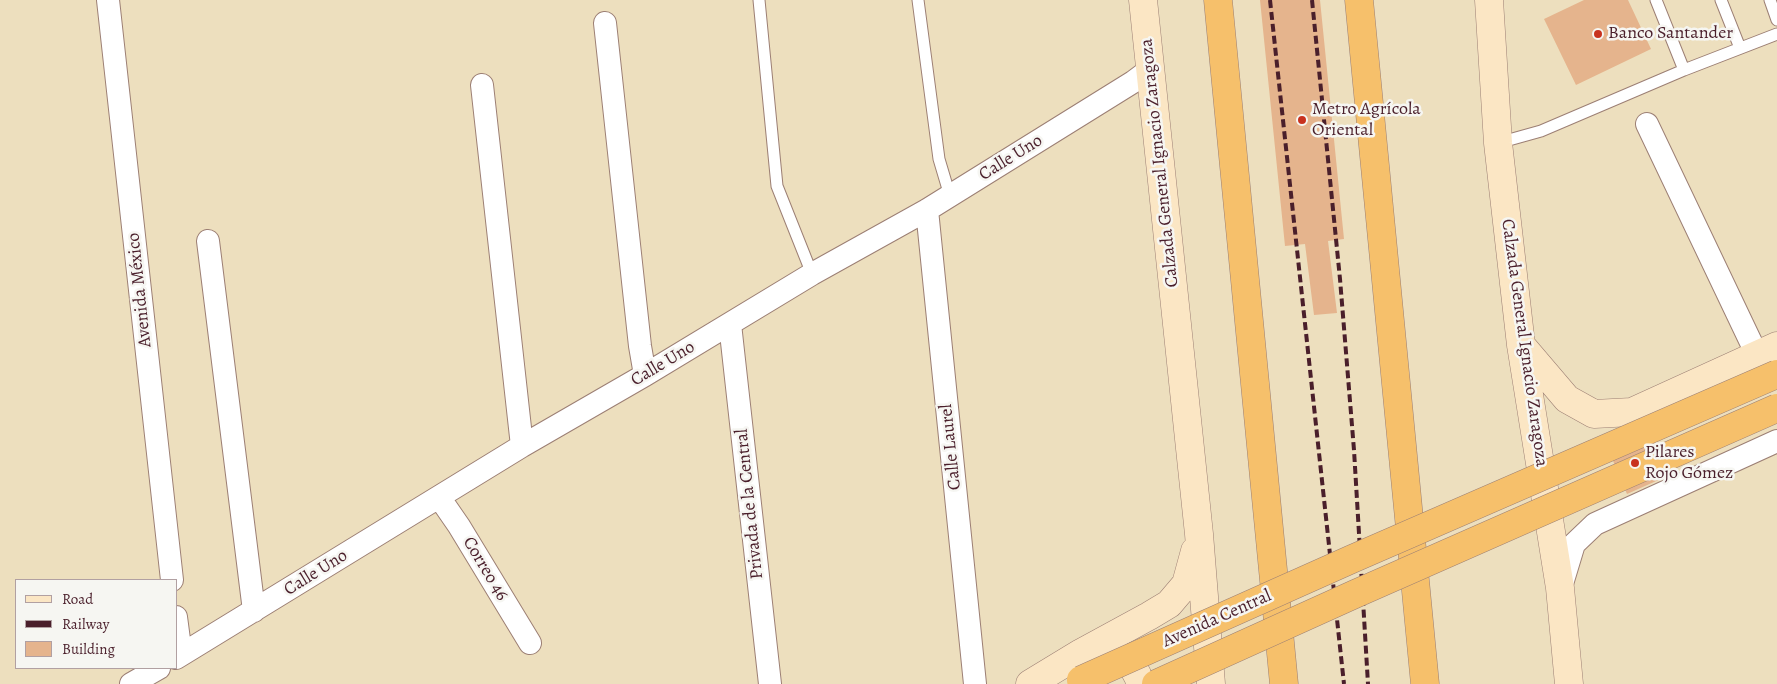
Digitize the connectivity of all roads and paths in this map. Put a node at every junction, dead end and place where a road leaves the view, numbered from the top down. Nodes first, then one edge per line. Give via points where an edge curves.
1 (108, 0) edge
2 (771, 0) edge
3 (918, 0) edge
4 (1143, 0) edge
5 (1218, 0) edge
6 (1360, 0) edge
7 (1489, 0) edge
8 (1656, 0) edge
9 (1720, 0) edge
10 (1770, 0) edge
11 (759, 1) edge
12 (1777, 20) edge
13 (606, 23) dead end
14 (1777, 34) edge
15 (1740, 48) junction
16 (1149, 70) junction
17 (1684, 70) junction
18 (482, 86) dead end
19 (1648, 124) dead end
20 (1498, 143) junction
21 (950, 196) junction
22 (927, 210) junction
23 (208, 241) dead end
24 (812, 274) junction
25 (730, 324) junction
26 (1521, 345) junction
27 (1767, 350) edge
28 (1777, 374) edge
29 (645, 375) junction
30 (1777, 408) edge
31 (1777, 441) edge
32 (522, 446) junction
33 (439, 497) junction
34 (1199, 534) junction
35 (172, 579) edge
36 (1560, 588) junction
37 (254, 611) junction
38 (530, 643) dead end
39 (1081, 653) junction
40 (178, 657) edge
41 (157, 669) edge
42 (1081, 680) dead end
43 (131, 684) edge
44 (770, 684) edge
45 (976, 684) edge
46 (1030, 684) edge
47 (1142, 684) edge
48 (1156, 684) edge
49 (1211, 684) edge
50 (1284, 684) edge
51 (1426, 684) edge
52 (1569, 684) edge

1 - 35 street, Avenida México
2 - 11 lane
3 - 21 lane via 939,159
4 - 16 main road, Calzada General Ignacio Zaragoza
5 - 50 main road
6 - 51 main road
7 - 20 main road, Calzada General Ignacio Zaragoza
8 - 17 lane
9 - 15 lane
10 - 12 lane
11 - 24 lane via 777,186
13 - 29 street
14 - 15 lane
15 - 17 lane
16 - 21 street, Calle Uno
16 - 34 main road, Calzada General Ignacio Zaragoza
17 - 20 lane via 1541,131
18 - 32 street
19 - 27 street
20 - 26 main road, Calzada General Ignacio Zaragoza
21 - 22 street, Calle Uno
22 - 24 street, Calle Uno
22 - 45 street, Calle Laurel
23 - 37 street
24 - 25 street, Calle Uno
25 - 29 street, Calle Uno
25 - 44 street, Privada de la Central
26 - 27 main road via 1567,399 1594,414 1632,412
26 - 36 main road, Calzada General Ignacio Zaragoza
28 - 42 main road, Avenida Central, bridge
29 - 32 street, Calle Uno
30 - 48 main road, Avenida Central, bridge
31 - 36 street via 1595,524 1574,544
32 - 33 street, Calle Uno
33 - 37 street, Calle Uno
33 - 38 street, Correo 46
34 - 39 main road, Avenida Central via 1186,584 1169,604
34 - 49 main road, Calzada General Ignacio Zaragoza
36 - 52 main road, Calzada General Ignacio Zaragoza
37 - 40 street, Calle Uno
39 - 46 main road, Avenida Central
39 - 47 main road via 1099,651 1124,658
41 - 43 street

